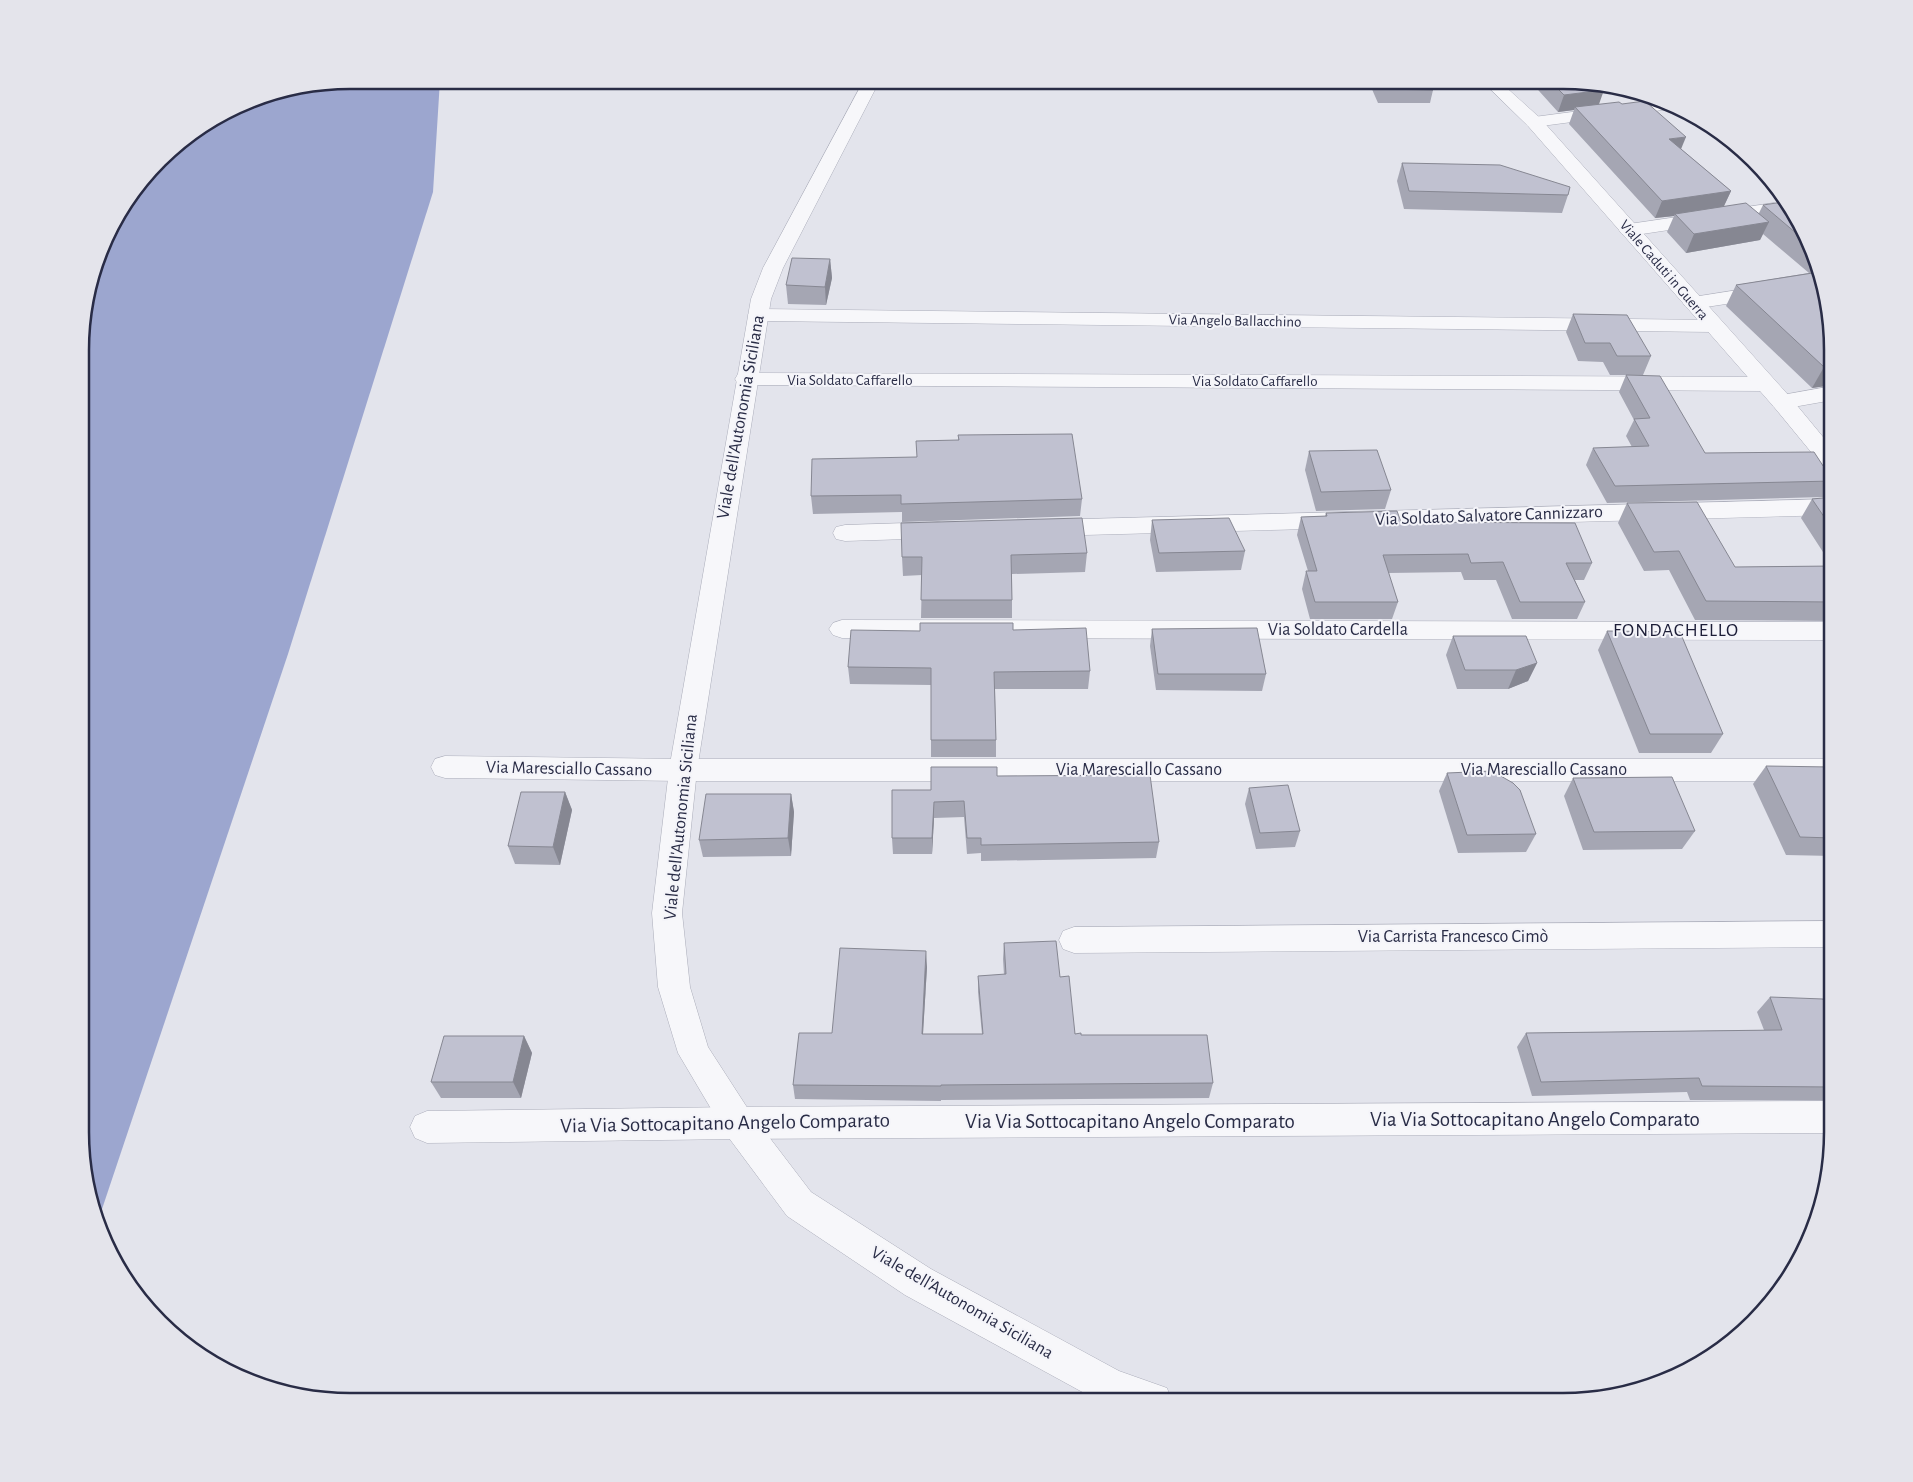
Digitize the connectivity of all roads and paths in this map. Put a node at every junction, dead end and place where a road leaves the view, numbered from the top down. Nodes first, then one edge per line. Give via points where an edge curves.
1 (867, 89) edge
2 (1499, 89) edge
3 (1655, 106) edge
4 (1534, 122) junction
5 (1774, 209) edge
6 (1629, 230) junction
7 (1816, 284) edge
8 (1693, 304) junction
9 (758, 315) junction
10 (1713, 326) junction
11 (746, 379) junction
12 (1764, 384) junction
13 (1824, 395) edge
14 (1782, 402) junction
15 (1824, 453) edge
16 (1824, 507) edge
17 (1025, 528) edge
18 (965, 530) edge
19 (845, 533) dead end
20 (842, 629) dead end
21 (1824, 631) edge
22 (445, 767) dead end
23 (683, 770) junction
24 (1824, 770) edge
25 (1824, 934) edge
26 (1074, 940) dead end
27 (1824, 1117) edge
28 (738, 1122) junction
29 (427, 1127) dead end
30 (1127, 1393) edge

1 - 9 street, Viale dell'Autonomia Siciliana via 773,268
2 - 4 street, Viale Caduti in Guerra
3 - 4 street
4 - 6 street, Viale Caduti in Guerra
5 - 6 street
6 - 8 street, Viale Caduti in Guerra
7 - 8 street
8 - 10 street, Viale Caduti in Guerra
9 - 10 street, Via Angelo Ballacchino
9 - 11 street, Viale dell'Autonomia Siciliana
10 - 12 street, Viale Caduti in Guerra
11 - 12 street, Via Soldato Caffarello
11 - 23 street, Viale dell'Autonomia Siciliana
12 - 14 street, Viale Caduti in Guerra
13 - 14 street
14 - 15 street, Viale Caduti in Guerra
16 - 17 street, Via Soldato Salvatore Cannizzaro
18 - 19 street
20 - 21 street, Via Soldato Cardella
22 - 23 street, Via Maresciallo Cassano
23 - 24 street, Via Maresciallo Cassano
23 - 28 street, Viale dell'Autonomia Siciliana via 667,913 674,987 694,1053
25 - 26 street, Via Carrista Francesco Cimò
27 - 28 street, Via Via Sottocapitano Angelo Comparato
28 - 29 street, Via Via Sottocapitano Angelo Comparato
28 - 30 street, Viale dell'Autonomia Siciliana via 799,1204 918,1282 1110,1387

